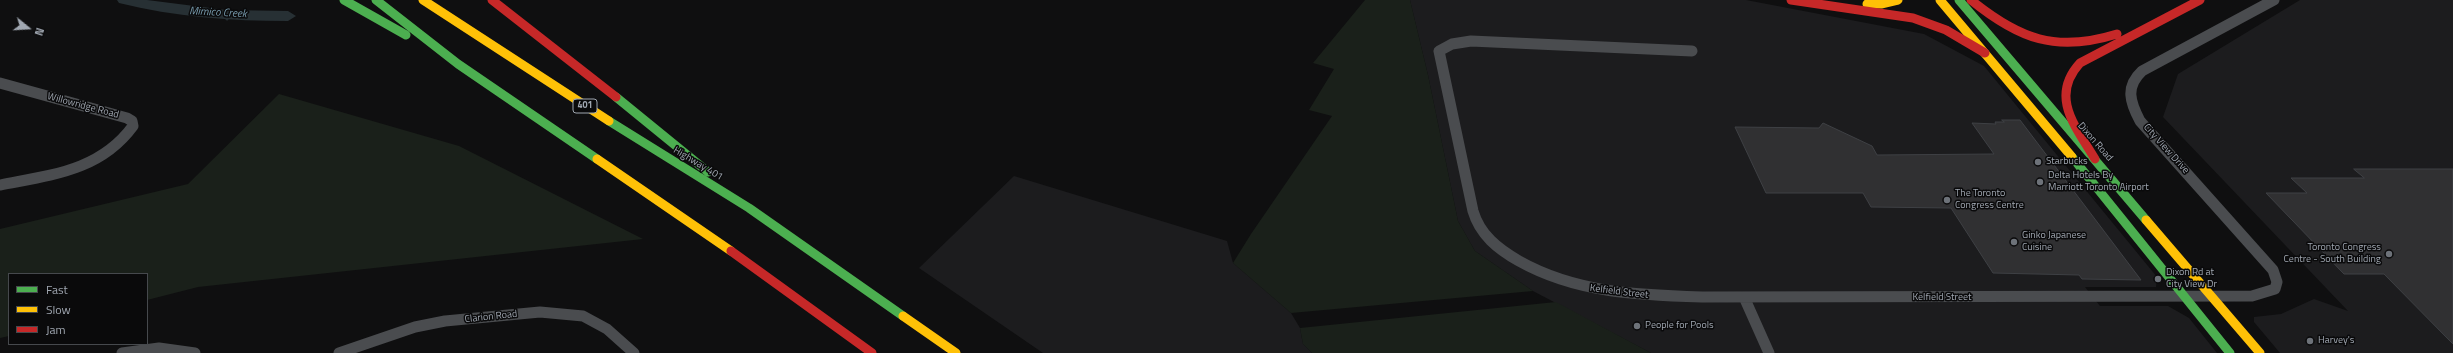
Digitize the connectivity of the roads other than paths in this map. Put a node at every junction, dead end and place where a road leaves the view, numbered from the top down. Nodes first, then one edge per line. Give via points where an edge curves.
1 (344, 0) edge
2 (376, 0) edge
3 (423, 0) edge
4 (492, 0) edge
5 (1791, 0) edge
6 (1830, 0) edge
7 (1898, 0) edge
8 (1940, 0) edge
9 (1959, 0) edge
10 (1971, 0) edge
11 (2185, 0) edge
12 (2200, 0) edge
13 (2274, 0) edge
14 (1692, 51) dead end
15 (1985, 53) junction
16 (458, 64) junction
17 (1, 84) edge
18 (2038, 115) junction
19 (2057, 115) junction
20 (2095, 159) junction
21 (0, 185) edge
22 (749, 208) junction
23 (1744, 297) junction
24 (2186, 298) junction
25 (2214, 298) junction
26 (122, 353) edge
27 (195, 353) edge
28 (339, 353) edge
29 (634, 353) edge
30 (872, 353) edge
31 (956, 353) edge
32 (1769, 353) edge
33 (2230, 353) edge
34 (2260, 353) edge

1 - 16 main road
2 - 16 main road
3 - 22 main road, Highway 401 / 401 via 607,120
4 - 22 main road via 665,135
5 - 15 main road via 1913,18 1946,30
6 - 7 main road via 1882,4
8 - 15 main road
9 - 19 main road, Dixon Road
10 - 11 main road via 1994,20 2015,33 2047,43 2073,45 2107,40
12 - 20 main road via 2080,63 2066,77 2063,89 2067,105
13 - 25 street, City View Drive via 2142,71 2133,80 2129,89 2130,102 2140,121 2261,255 2276,276 2277,286 2267,293 2248,297
14 - 23 street, Kelfield Street via 1471,41 1452,44 1439,51 1474,213 1479,227 1502,251 1524,265 1585,289 1633,295
15 - 18 main road
16 - 30 main road via 716,240
17 - 21 street, Willowridge Road via 126,118 132,121 133,126 110,152 89,163
18 - 19 main road
18 - 24 main road
19 - 20 main road, Dixon Road
20 - 25 main road, Dixon Road
22 - 31 main road, Highway 401 / 401
23 - 24 street, Kelfield Street
23 - 32 street
24 - 25 street, Kelfield Street
24 - 33 main road
25 - 34 main road, Dixon Road
26 - 27 street via 159,348
28 - 29 street, Clarion Road via 415,327 445,321 540,312 583,316 607,329

